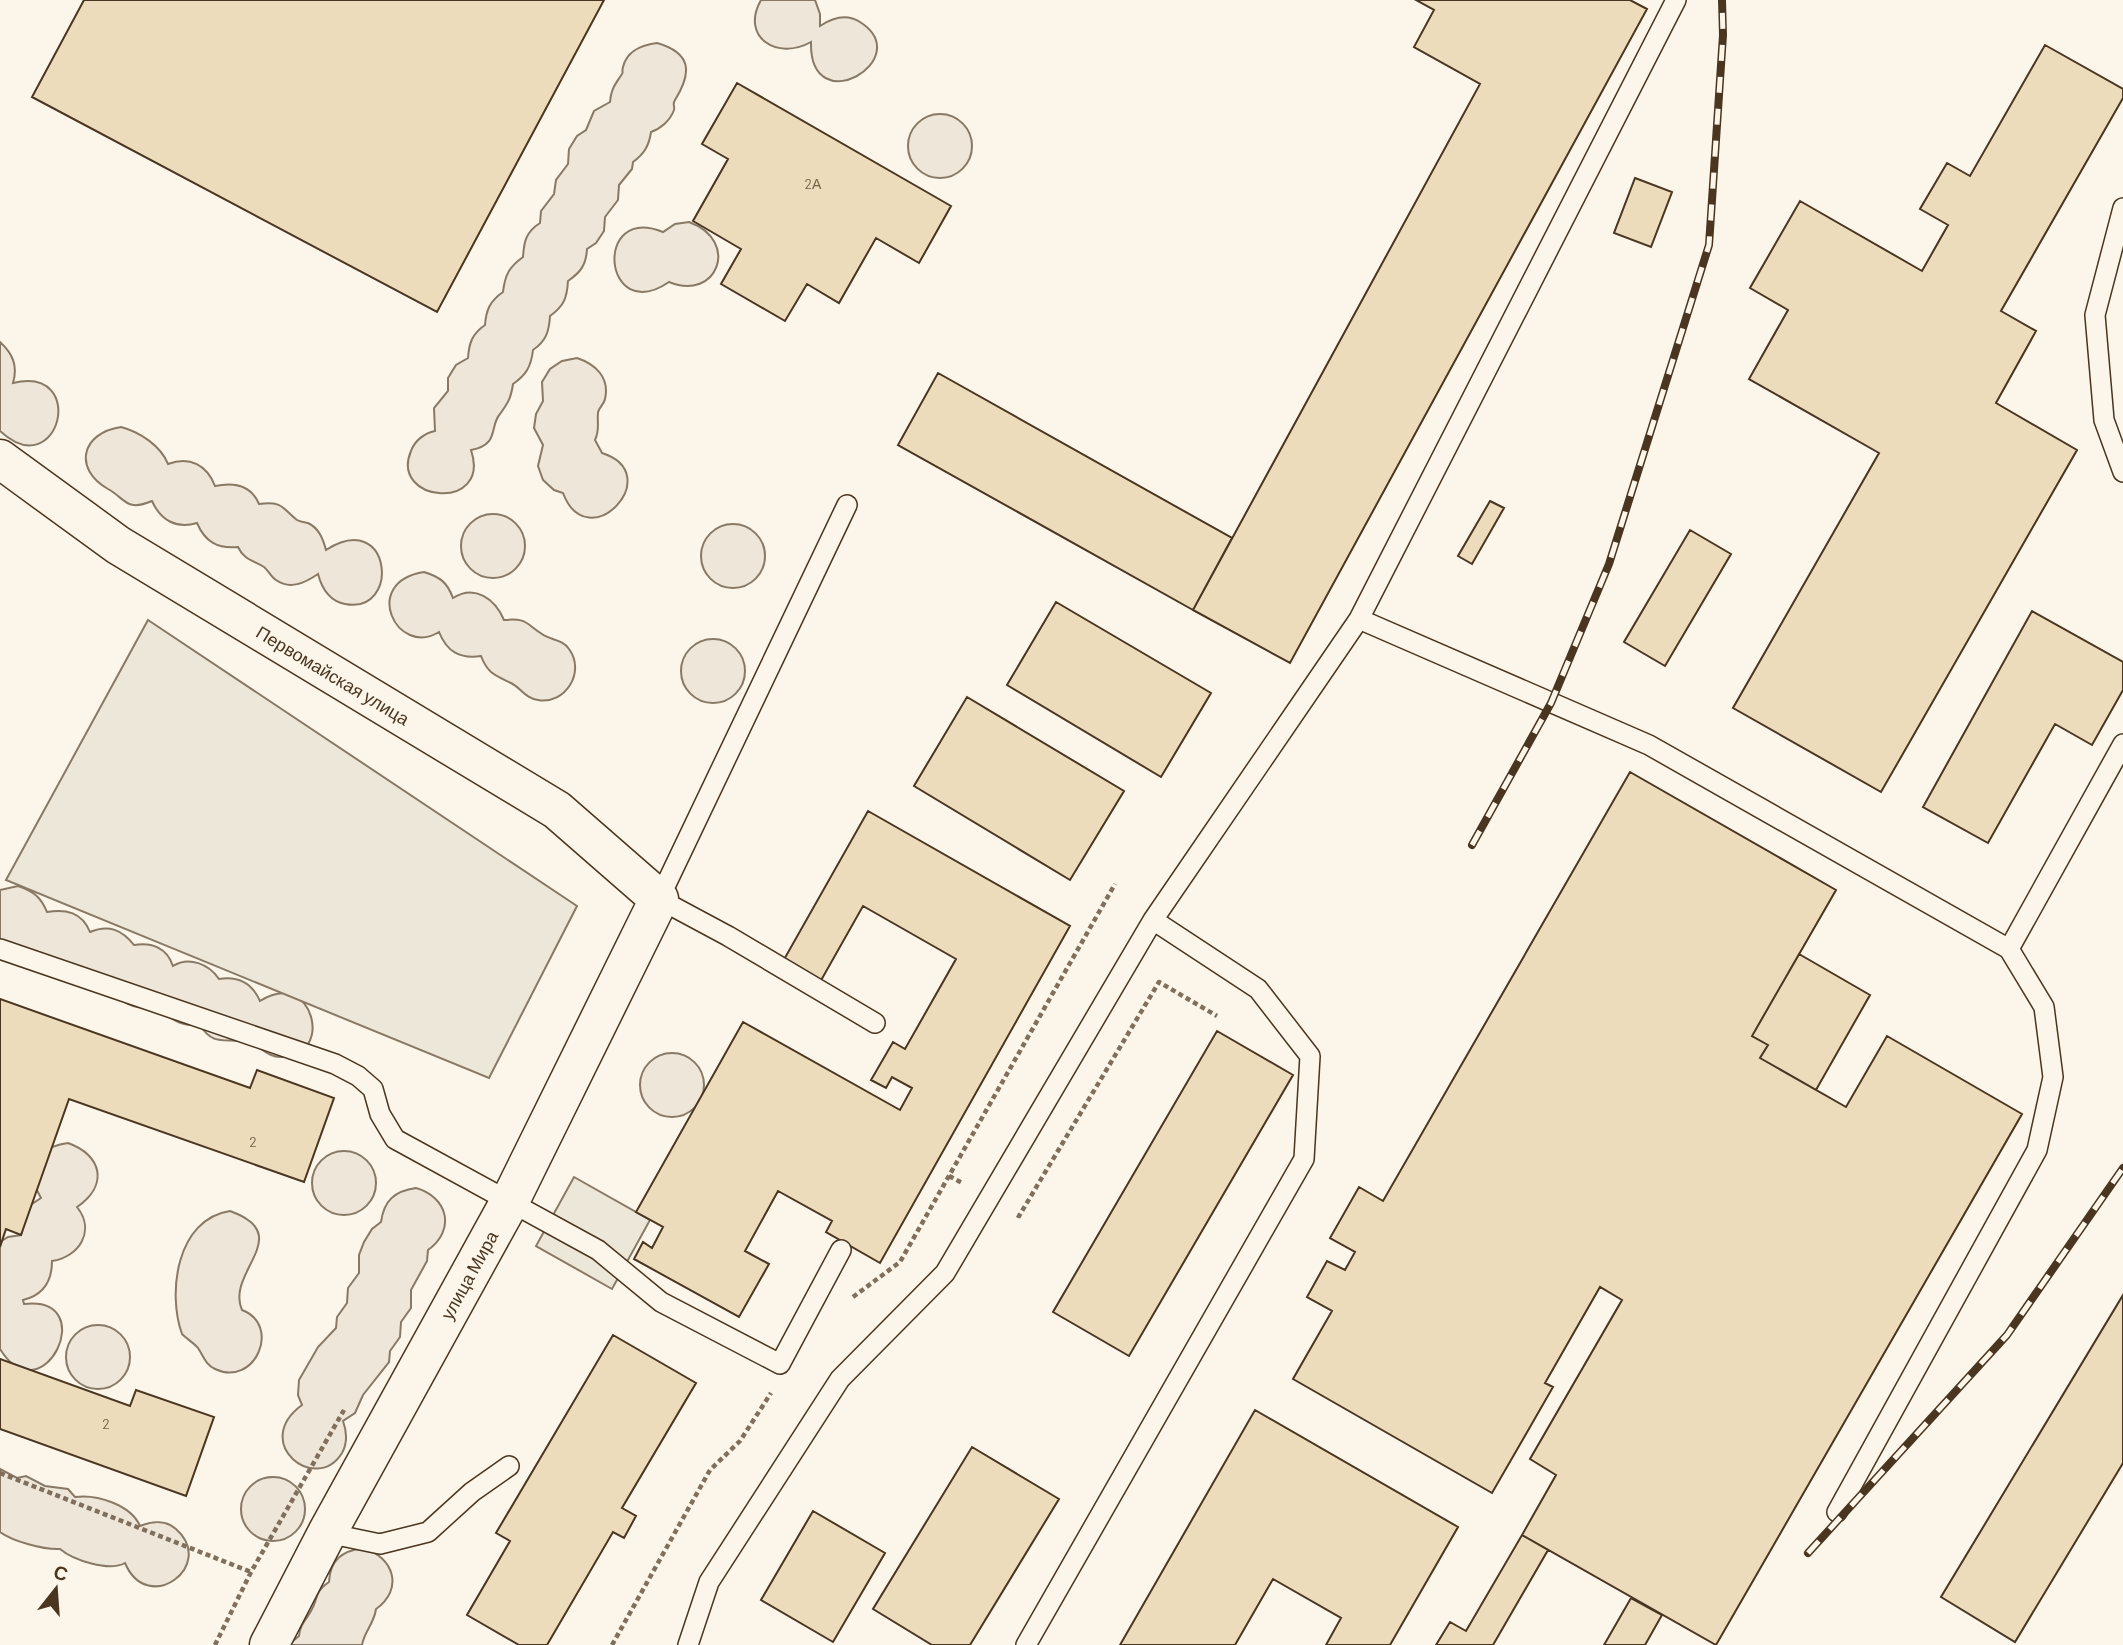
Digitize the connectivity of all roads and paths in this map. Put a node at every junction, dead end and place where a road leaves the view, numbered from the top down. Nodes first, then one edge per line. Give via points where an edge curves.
1 (1676, 0) edge
2 (2123, 208) edge
3 (0, 459) edge
4 (2123, 472) edge
5 (847, 505) dead end
6 (1359, 619) junction
7 (2123, 744) edge
8 (659, 899) junction
9 (1153, 920) junction
10 (0, 949) edge
11 (2009, 949) junction
12 (875, 1023) dead end
13 (509, 1203) junction
14 (841, 1250) dead end
15 (347, 1405) dead end
16 (509, 1466) dead end
17 (0, 1473) edge
18 (1837, 1512) dead end
19 (327, 1533) junction
20 (251, 1572) junction
21 (215, 1645) edge
22 (269, 1645) edge
23 (688, 1645) edge
24 (1026, 1645) edge

1 - 6 lane
2 - 4 lane via 2095,315 2104,420
3 - 8 main road, Первомайская улица via 118,545 557,810
5 - 8 lane
6 - 9 lane
6 - 11 lane via 1649,745
7 - 11 lane
8 - 12 lane
8 - 13 main road, улица Мира
9 - 23 lane via 945,1273 840,1379 716,1571
9 - 24 lane via 1258,989 1310,1056 1304,1159
10 - 13 lane via 346,1070 373,1089 380,1114 395,1139
11 - 18 lane via 2044,1007 2053,1077 2037,1150
13 - 14 lane via 598,1250 661,1303 780,1364
13 - 19 main road, улица Мира
15 - 20 path
16 - 19 lane via 428,1532 380,1544
17 - 20 path
19 - 22 main road, улица Мира
20 - 21 path

